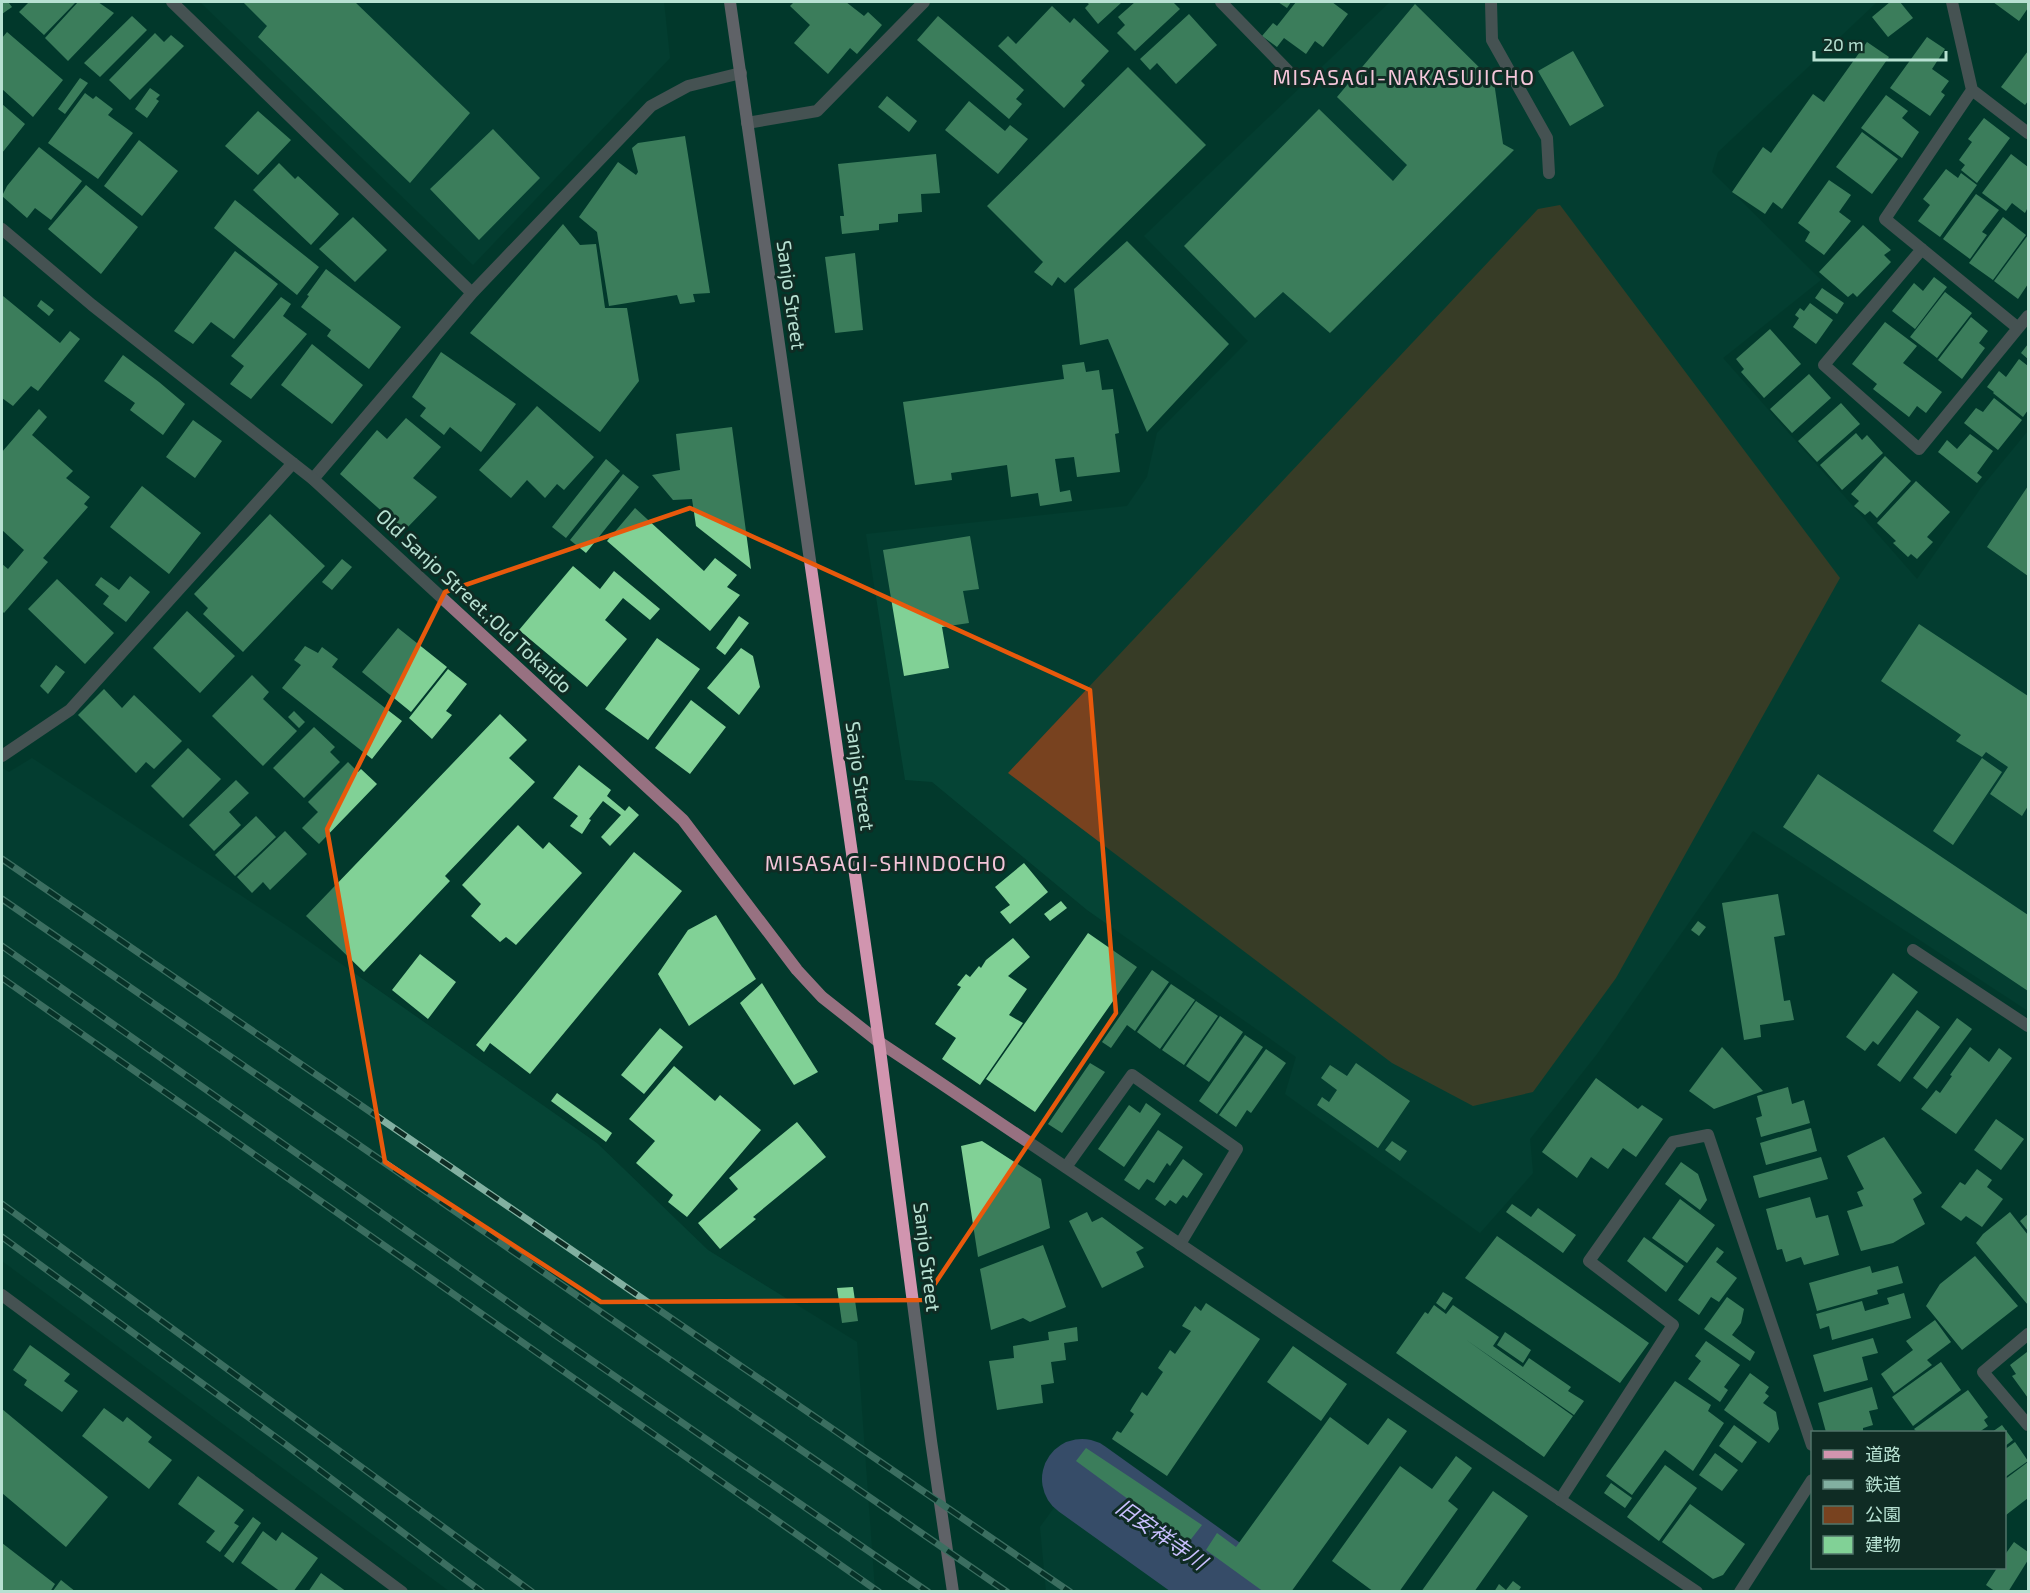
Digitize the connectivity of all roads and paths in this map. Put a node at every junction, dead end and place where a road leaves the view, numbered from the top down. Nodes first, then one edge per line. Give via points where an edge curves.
1 (172, 2) edge
2 (730, 2) edge
3 (924, 2) edge
4 (1221, 2) edge
5 (1491, 2) edge
6 (1953, 2) edge
7 (741, 73) junction
8 (1290, 73) dead end
9 (1972, 90) junction
10 (747, 123) junction
11 (2028, 133) edge
12 (1549, 173) dead end
13 (2, 230) edge
14 (1922, 249) junction
15 (472, 293) junction
16 (2028, 316) edge
17 (2018, 328) junction
18 (293, 463) junction
19 (313, 479) junction
20 (2, 756) edge
21 (1913, 950) dead end
22 (2028, 1026) edge
23 (879, 1042) junction
24 (1066, 1167) junction
25 (1180, 1244) junction
26 (2, 1295) edge
27 (2028, 1334) edge
28 (2028, 1425) edge
29 (1811, 1442) edge
30 (1811, 1482) edge
31 (1560, 1500) junction
32 (402, 1592) edge
33 (953, 1592) edge
34 (1697, 1592) edge
35 (1740, 1592) edge

1 - 15 street
2 - 7 main road, Sanjo Street
3 - 10 street via 817,111
4 - 8 street
5 - 12 street via 1492,40 1547,138
6 - 9 street
7 - 10 main road, Sanjo Street
7 - 15 street via 688,86 651,106
9 - 11 street
9 - 14 street via 1885,219
10 - 23 main road, Sanjo Street
13 - 18 street, Old Sanjo Street.;Old Tokaido
14 - 17 street
14 - 17 street via 1824,365 1919,449
15 - 19 street
16 - 17 street
18 - 19 street, Old Sanjo Street.;Old Tokaido
18 - 20 street via 70,710
19 - 23 street, Old Sanjo Street.;Old Tokaido via 683,820 797,970 822,997
21 - 22 street
23 - 24 street, Old Sanjo Street.;Old Tokaido
23 - 33 main road, Sanjo Street
24 - 25 street, Old Sanjo Street.;Old Tokaido
24 - 25 street via 1132,1075 1238,1149
25 - 31 street, Old Sanjo Street.;Old Tokaido
26 - 32 street
27 - 28 street via 1983,1372
29 - 31 street via 1708,1135 1673,1142 1589,1261 1673,1325
30 - 35 street
31 - 34 street, Old Sanjo Street.;Old Tokaido

